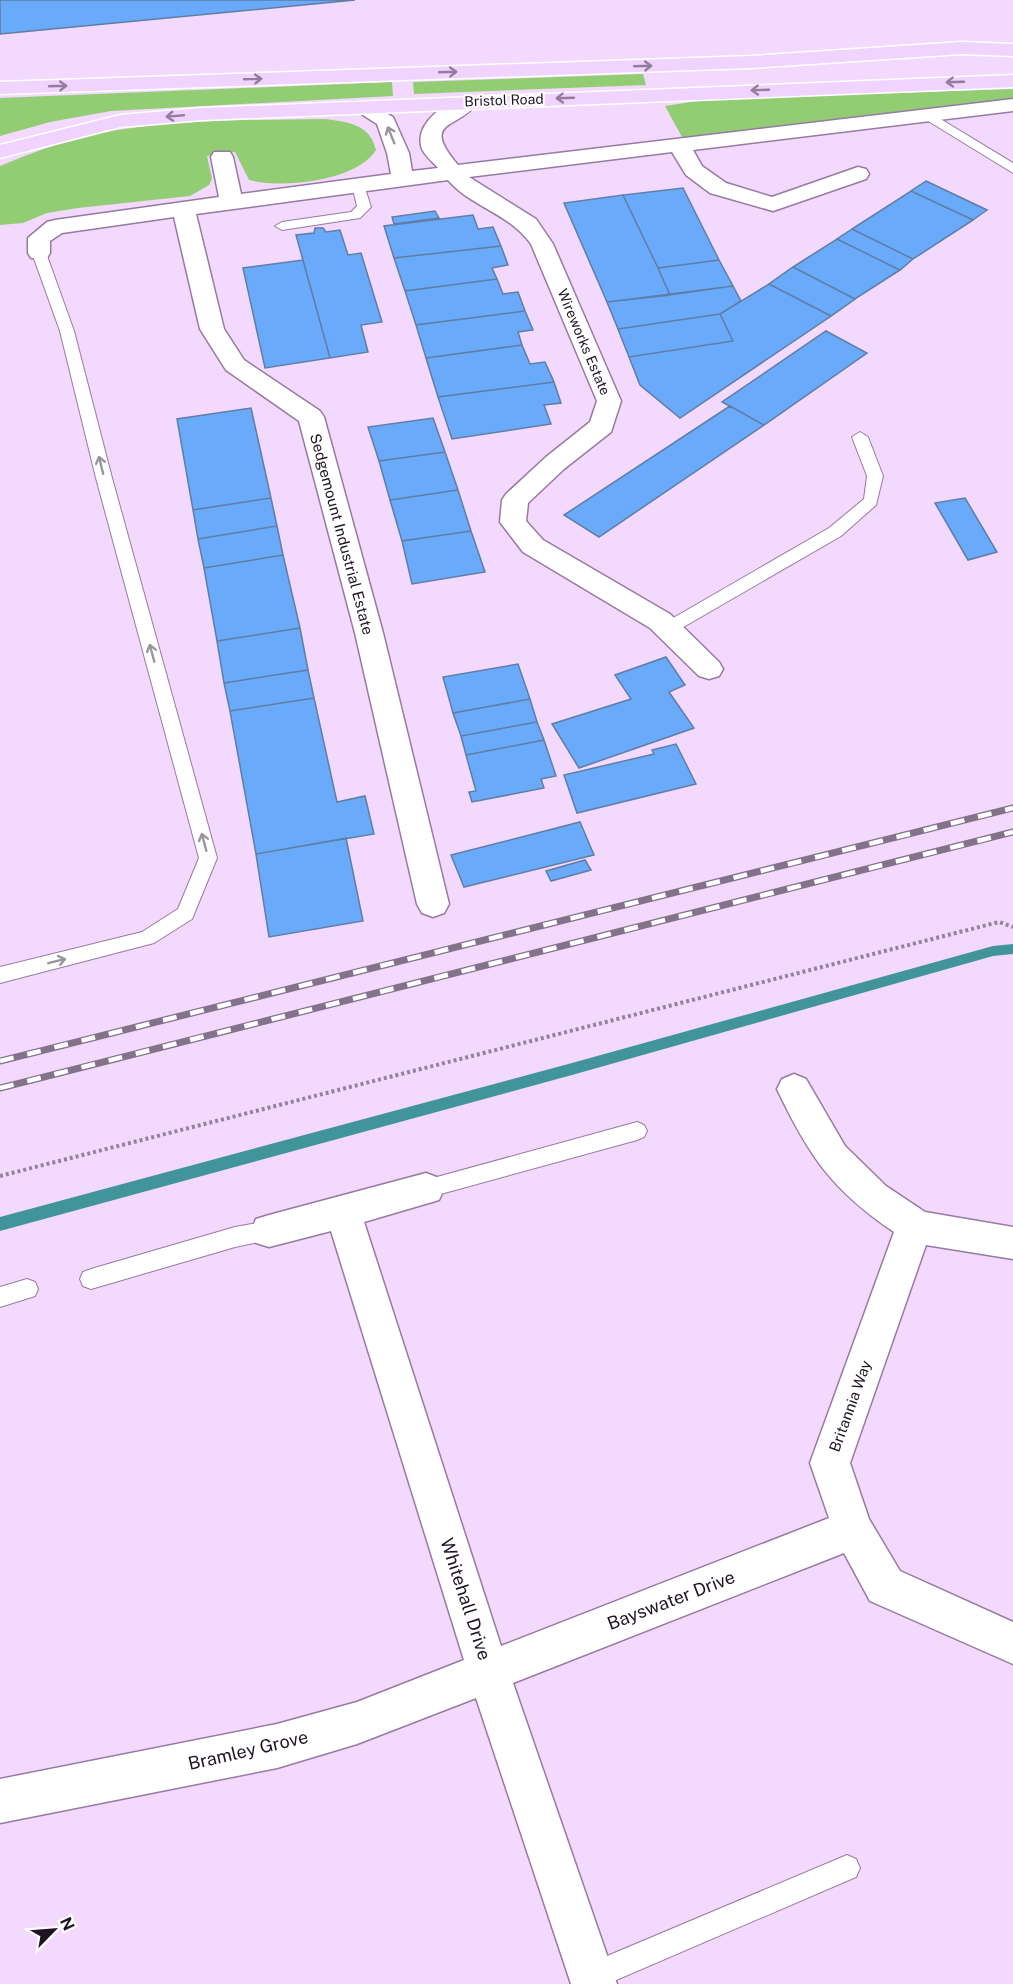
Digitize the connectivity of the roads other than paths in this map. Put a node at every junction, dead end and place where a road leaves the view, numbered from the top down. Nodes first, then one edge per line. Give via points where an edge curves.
1 (1013, 50) edge
2 (1013, 81) edge
3 (0, 88) edge
4 (468, 102) junction
5 (1013, 105) edge
6 (359, 106) junction
7 (929, 116) junction
8 (680, 147) junction
9 (0, 152) edge
10 (222, 157) dead end
11 (1013, 169) edge
12 (455, 172) junction
13 (858, 174) dead end
14 (403, 179) junction
15 (358, 185) junction
16 (231, 202) junction
17 (183, 208) junction
18 (282, 226) dead end
19 (39, 253) joint
20 (860, 437) dead end
21 (667, 628) junction
22 (710, 669) dead end
23 (433, 904) dead end
24 (0, 975) edge
25 (794, 1089) dead end
26 (637, 1131) dead end
27 (426, 1189) joint
28 (344, 1212) junction
29 (915, 1225) junction
30 (269, 1231) joint
31 (1013, 1243) edge
32 (91, 1279) dead end
33 (27, 1289) dead end
34 (0, 1297) edge
35 (853, 1529) junction
36 (1013, 1643) edge
37 (488, 1671) junction
38 (0, 1801) edge
39 (847, 1868) dead end
40 (593, 1980) edge

3 -> 1 main road, Bristol Road via 740,62 962,48
2 -> 4 main road, Bristol Road
4 - 6 main road, Bristol Road
4 - 12 street, Wireworks Estate via 438,121 431,135 433,149
5 - 7 street
6 -> 9 main road, Bristol Road via 120,121
14 -> 6 street via 386,121
7 - 8 street
7 - 11 lane
8 - 12 street
8 - 13 street via 694,170 718,188 773,204
10 - 16 street
12 - 14 street
12 - 21 street, Wireworks Estate via 464,185 528,224 542,244 609,401 602,426 516,500 513,522 533,546
14 - 15 street
15 - 16 street
15 - 18 lane via 362,212
16 - 17 street
17 - 19 street via 55,227 39,238
17 - 23 street, Sedgemount Industrial Estate via 212,329 235,364 311,417 369,633
24 -> 19 lane via 147,938 185,914 208,858 67,331
20 - 21 lane via 875,476 871,501 835,532
21 - 22 street, Wireworks Estate
25 - 29 street via 814,1133 836,1163 873,1198
26 - 27 lane
27 - 28 street
28 - 30 street
28 - 37 street, Whitehall Drive
29 - 31 street via 963,1237
29 - 35 street, Britannia Way via 830,1463
30 - 32 lane via 234,1237
33 - 34 lane
35 - 36 street, Britannia Way via 885,1586
35 - 37 street, Bayswater Drive
37 - 38 street, Bramley Grove via 357,1723 277,1746
37 - 40 street, Whitehall Drive
39 - 40 lane

